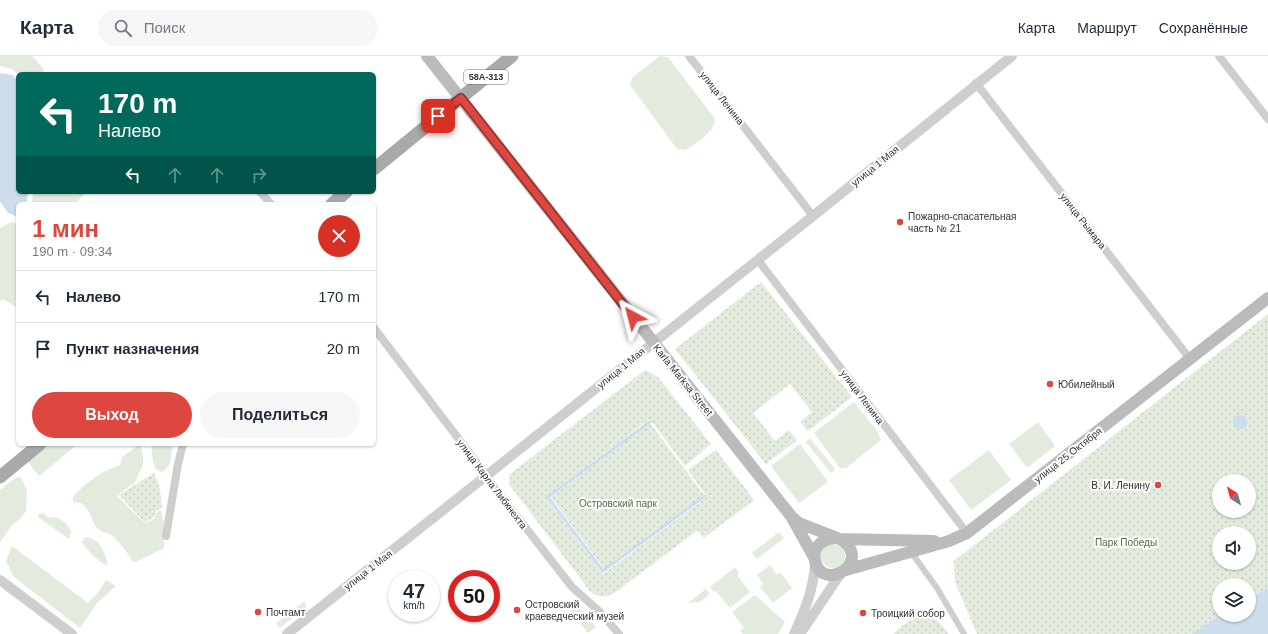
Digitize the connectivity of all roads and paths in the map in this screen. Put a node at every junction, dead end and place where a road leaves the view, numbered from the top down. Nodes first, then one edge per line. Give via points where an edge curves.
1 (427, 56) edge
2 (512, 56) edge
3 (689, 56) edge
4 (1012, 56) edge
5 (1219, 56) edge
6 (976, 83) junction
7 (461, 98) junction
8 (1268, 119) edge
9 (376, 167) edge
10 (262, 194) edge
11 (344, 194) edge
12 (269, 202) edge
13 (334, 202) edge
14 (813, 216) junction
15 (758, 260) junction
16 (1268, 298) edge
17 (376, 331) edge
18 (653, 342) junction
19 (1190, 359) junction
20 (38, 446) edge
21 (183, 446) edge
22 (486, 476) junction
23 (0, 477) edge
24 (791, 516) junction
25 (967, 533) junction
26 (166, 536) dead end
27 (838, 538) junction
28 (949, 541) junction
29 (910, 552) junction
30 (815, 560) junction
31 (843, 572) junction
32 (0, 580) edge
33 (290, 633) edge
34 (72, 634) edge
35 (619, 634) edge
36 (794, 634) edge
37 (800, 634) edge
38 (964, 634) edge

1 - 7 main road, Karla Marksa Street
2 - 7 main road, 58А-313
3 - 14 street, улица Ленина
4 - 6 street, улица 1 Мая
5 - 8 street
6 - 14 street, улица 1 Мая
6 - 19 street, улица Рымара
7 - 9 main road, 58А-313
7 - 18 main road, Karla Marksa Street
10 - 12 street
11 - 13 main road
14 - 15 street, улица 1 Мая
15 - 18 street, улица 1 Мая
15 - 25 street, улица Ленина
16 - 19 main road, улица 25 Октября
17 - 22 street, улица Карла Либкнехта
18 - 22 street, улица 1 Мая
18 - 24 main road, Karla Marksa Street
19 - 25 main road, улица 25 Октября
20 - 23 main road
21 - 26 street
22 - 33 street, улица 1 Мая
22 - 35 street, улица Карла Либкнехта via 572,587 600,612
24 - 27 main road via 798,523
24 - 30 main road
25 - 28 main road, улица 25 Октября
27 - 28 main road
27 - 30 main road via 823,541 815,550
27 - 31 main road via 846,542 852,553 852,559
28 - 29 main road, улица 25 Октября
29 - 31 main road, улица 25 Октября
29 - 38 street via 937,588
30 - 31 main road via 823,572 835,575
30 - 36 street via 815,575 807,605
31 - 37 street
32 - 34 street

